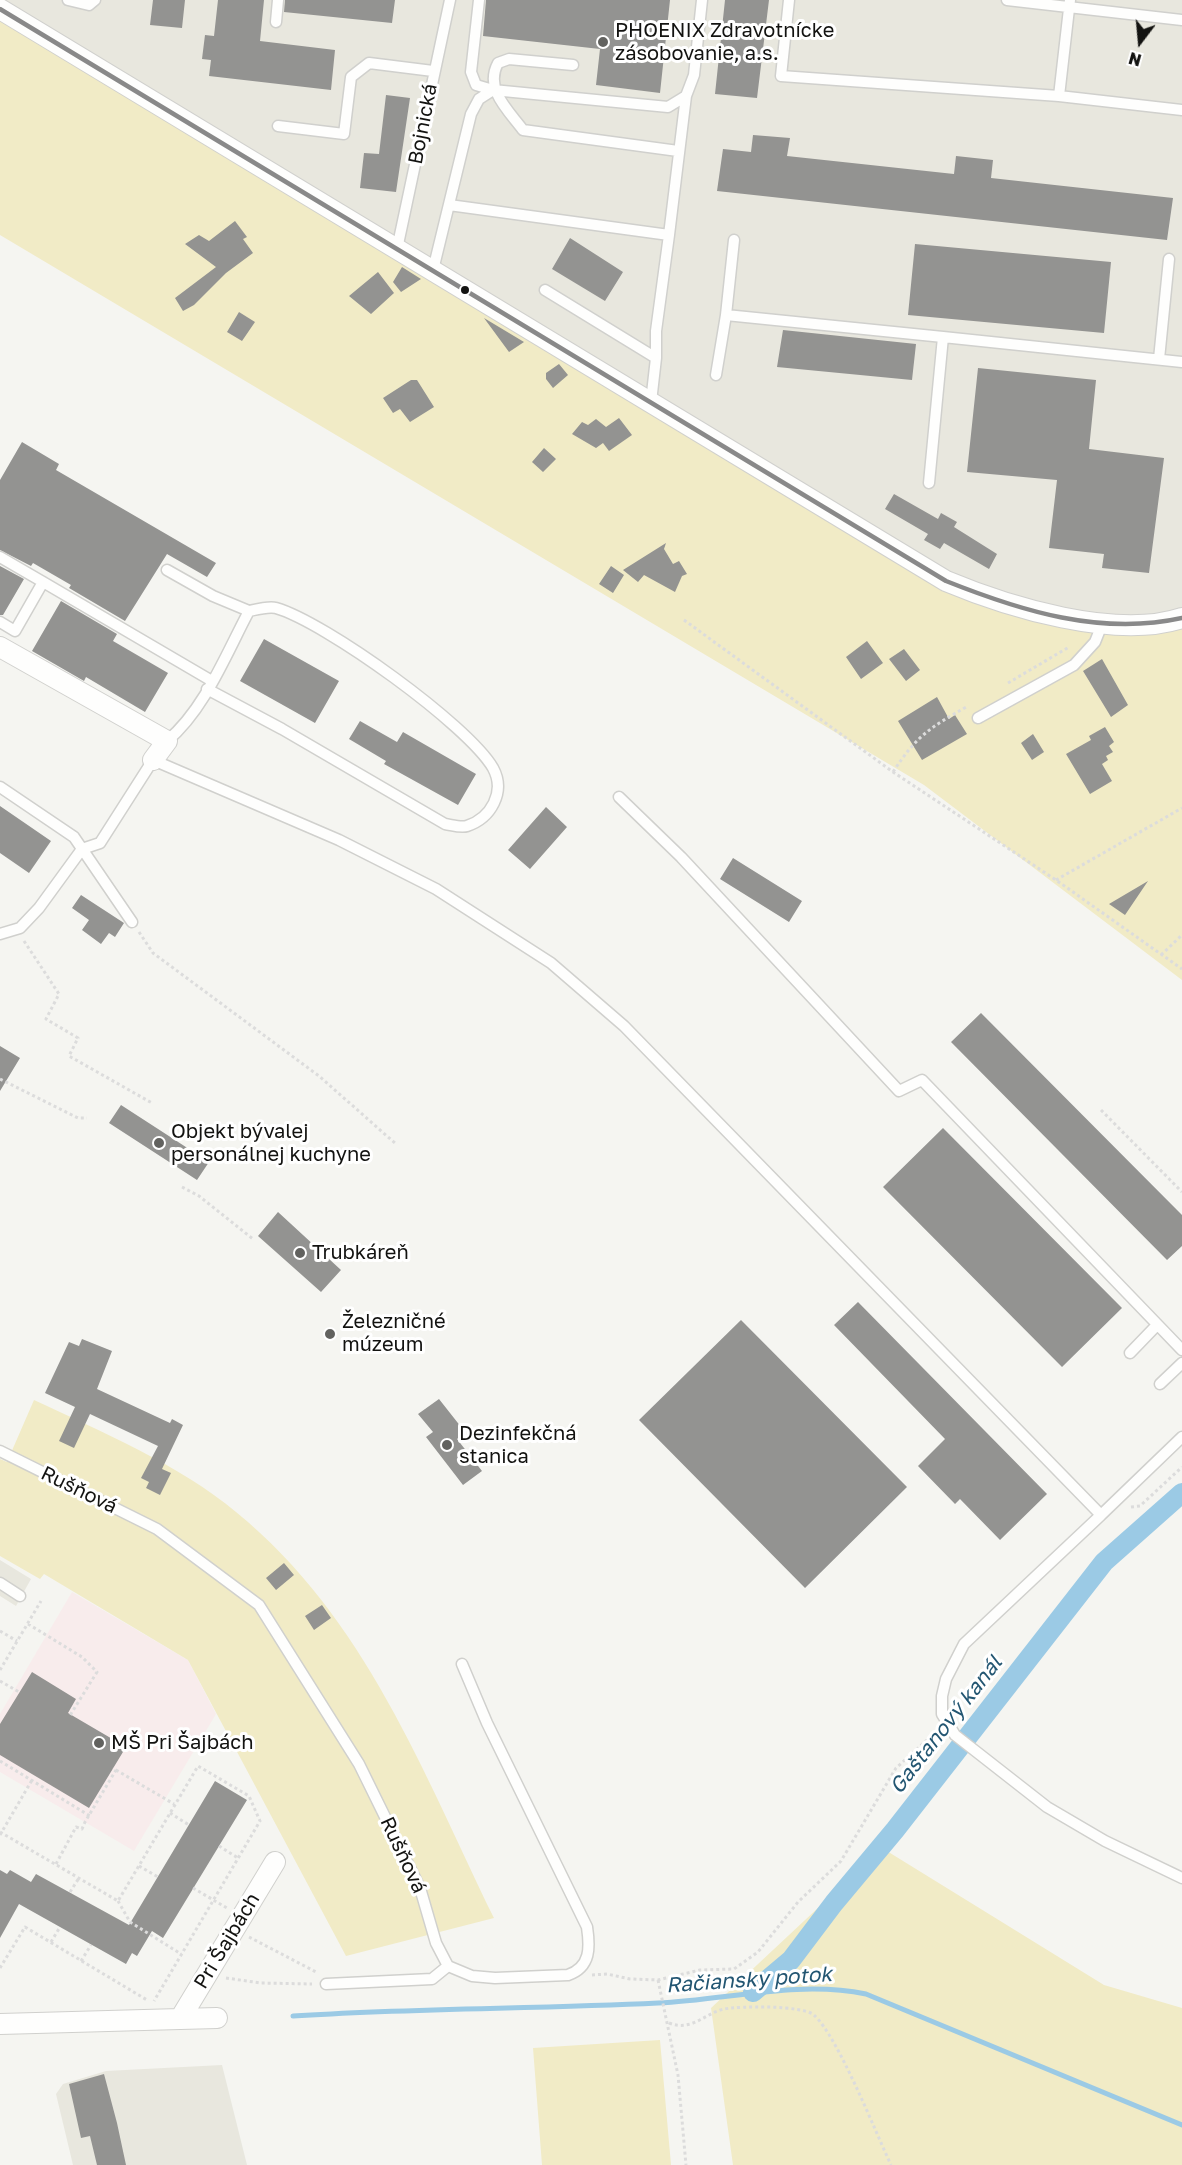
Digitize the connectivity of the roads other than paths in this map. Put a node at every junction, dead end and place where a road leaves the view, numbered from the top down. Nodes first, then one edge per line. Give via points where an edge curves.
1 (68, 0) edge
2 (95, 0) edge
3 (278, 0) edge
4 (450, 0) edge
5 (479, 0) edge
6 (702, 0) edge
7 (789, 0) edge
8 (1007, 0) edge
9 (1069, 4) edge
10 (0, 9) edge
11 (1182, 20) edge
12 (276, 22) dead end
13 (573, 65) dead end
14 (433, 71) junction
15 (493, 90) junction
16 (686, 96) junction
17 (1059, 96) junction
18 (1182, 110) edge
19 (278, 126) dead end
20 (678, 151) junction
21 (449, 205) junction
22 (669, 235) junction
23 (735, 240) dead end
24 (397, 249) junction
25 (1169, 259) dead end
26 (433, 270) junction
27 (545, 290) dead end
28 (726, 315) junction
29 (943, 337) junction
30 (656, 358) junction
31 (1159, 359) junction
32 (1182, 362) edge
33 (716, 375) dead end
34 (651, 402) junction
35 (929, 483) dead end
36 (0, 557) edge
37 (167, 570) dead end
38 (43, 582) junction
39 (249, 611) junction
40 (1182, 618) edge
41 (0, 622) edge
42 (1103, 622) junction
43 (0, 647) edge
44 (209, 685) junction
45 (978, 718) dead end
46 (166, 741) junction
47 (153, 760) junction
48 (0, 787) edge
49 (619, 797) dead end
50 (82, 849) junction
51 (132, 922) road end
52 (0, 934) edge
53 (1157, 1325) junction
54 (1182, 1350) edge
55 (1130, 1353) dead end
56 (1182, 1363) edge
57 (1160, 1384) dead end
58 (1182, 1437) edge
59 (0, 1451) edge
60 (1103, 1513) junction
61 (0, 1583) edge
62 (20, 1596) dead end
63 (462, 1664) dead end
64 (274, 1862) dead end
65 (1182, 1878) edge
66 (448, 1966) junction
67 (326, 1984) road end
68 (217, 2018) dead end
69 (180, 2019) junction
70 (0, 2024) edge

1 - 2 lane via 88,5
3 - 12 lane
4 - 14 lane, Bojnická
5 - 15 lane via 471,72 476,85
6 - 16 lane via 694,75
7 - 17 lane via 781,76
8 - 9 lane
9 - 11 lane
9 - 17 lane
10 - 24 street
13 - 15 lane via 509,59 498,63 494,70
14 - 19 lane via 369,63 351,77 344,134
14 - 24 lane, Bojnická
15 - 16 lane via 668,108
15 - 20 lane via 523,130
15 - 21 lane via 479,99 471,114
16 - 20 lane
17 - 18 lane
20 - 22 lane
21 - 22 lane
21 - 26 lane
22 - 30 lane
23 - 28 lane
24 - 26 street
25 - 31 lane
26 - 34 street
27 - 30 lane
28 - 29 lane
28 - 33 lane
29 - 31 lane
29 - 35 lane
30 - 34 lane
31 - 32 lane
34 - 42 street via 946,581 1028,610
36 - 38 lane
37 - 39 lane
38 - 41 lane via 15,631
38 - 44 lane
39 - 44 lane
39 - 44 lane via 274,607 338,638 357,652 462,731 494,769 498,797 486,816 465,827 445,824
40 - 42 street via 1160,624
42 - 45 lane via 1095,642 1074,665
43 - 46 street
44 - 46 lane via 180,730
46 - 47 street
47 - 50 lane via 100,843
47 - 60 lane via 398,869 551,963 624,1026
48 - 50 lane via 74,837
49 - 53 lane via 681,857 899,1090 922,1080
50 - 51 lane
50 - 52 lane via 30,919 15,931
53 - 54 lane
53 - 55 lane
56 - 57 lane
58 - 60 lane
59 - 66 lane, Rušňová via 157,1529 259,1605 359,1764 420,1888 436,1942
60 - 65 lane via 964,1644 953,1660 942,1696 942,1714 955,1735 1047,1807 1105,1841
61 - 62 lane
63 - 66 lane via 587,1927 589,1953 585,1964 568,1975 495,1978 472,1976
64 - 69 street, Pri Šajbách
66 - 67 lane via 432,1979
68 - 69 street, Pri Šajbách
69 - 70 street, Pri Šajbách

